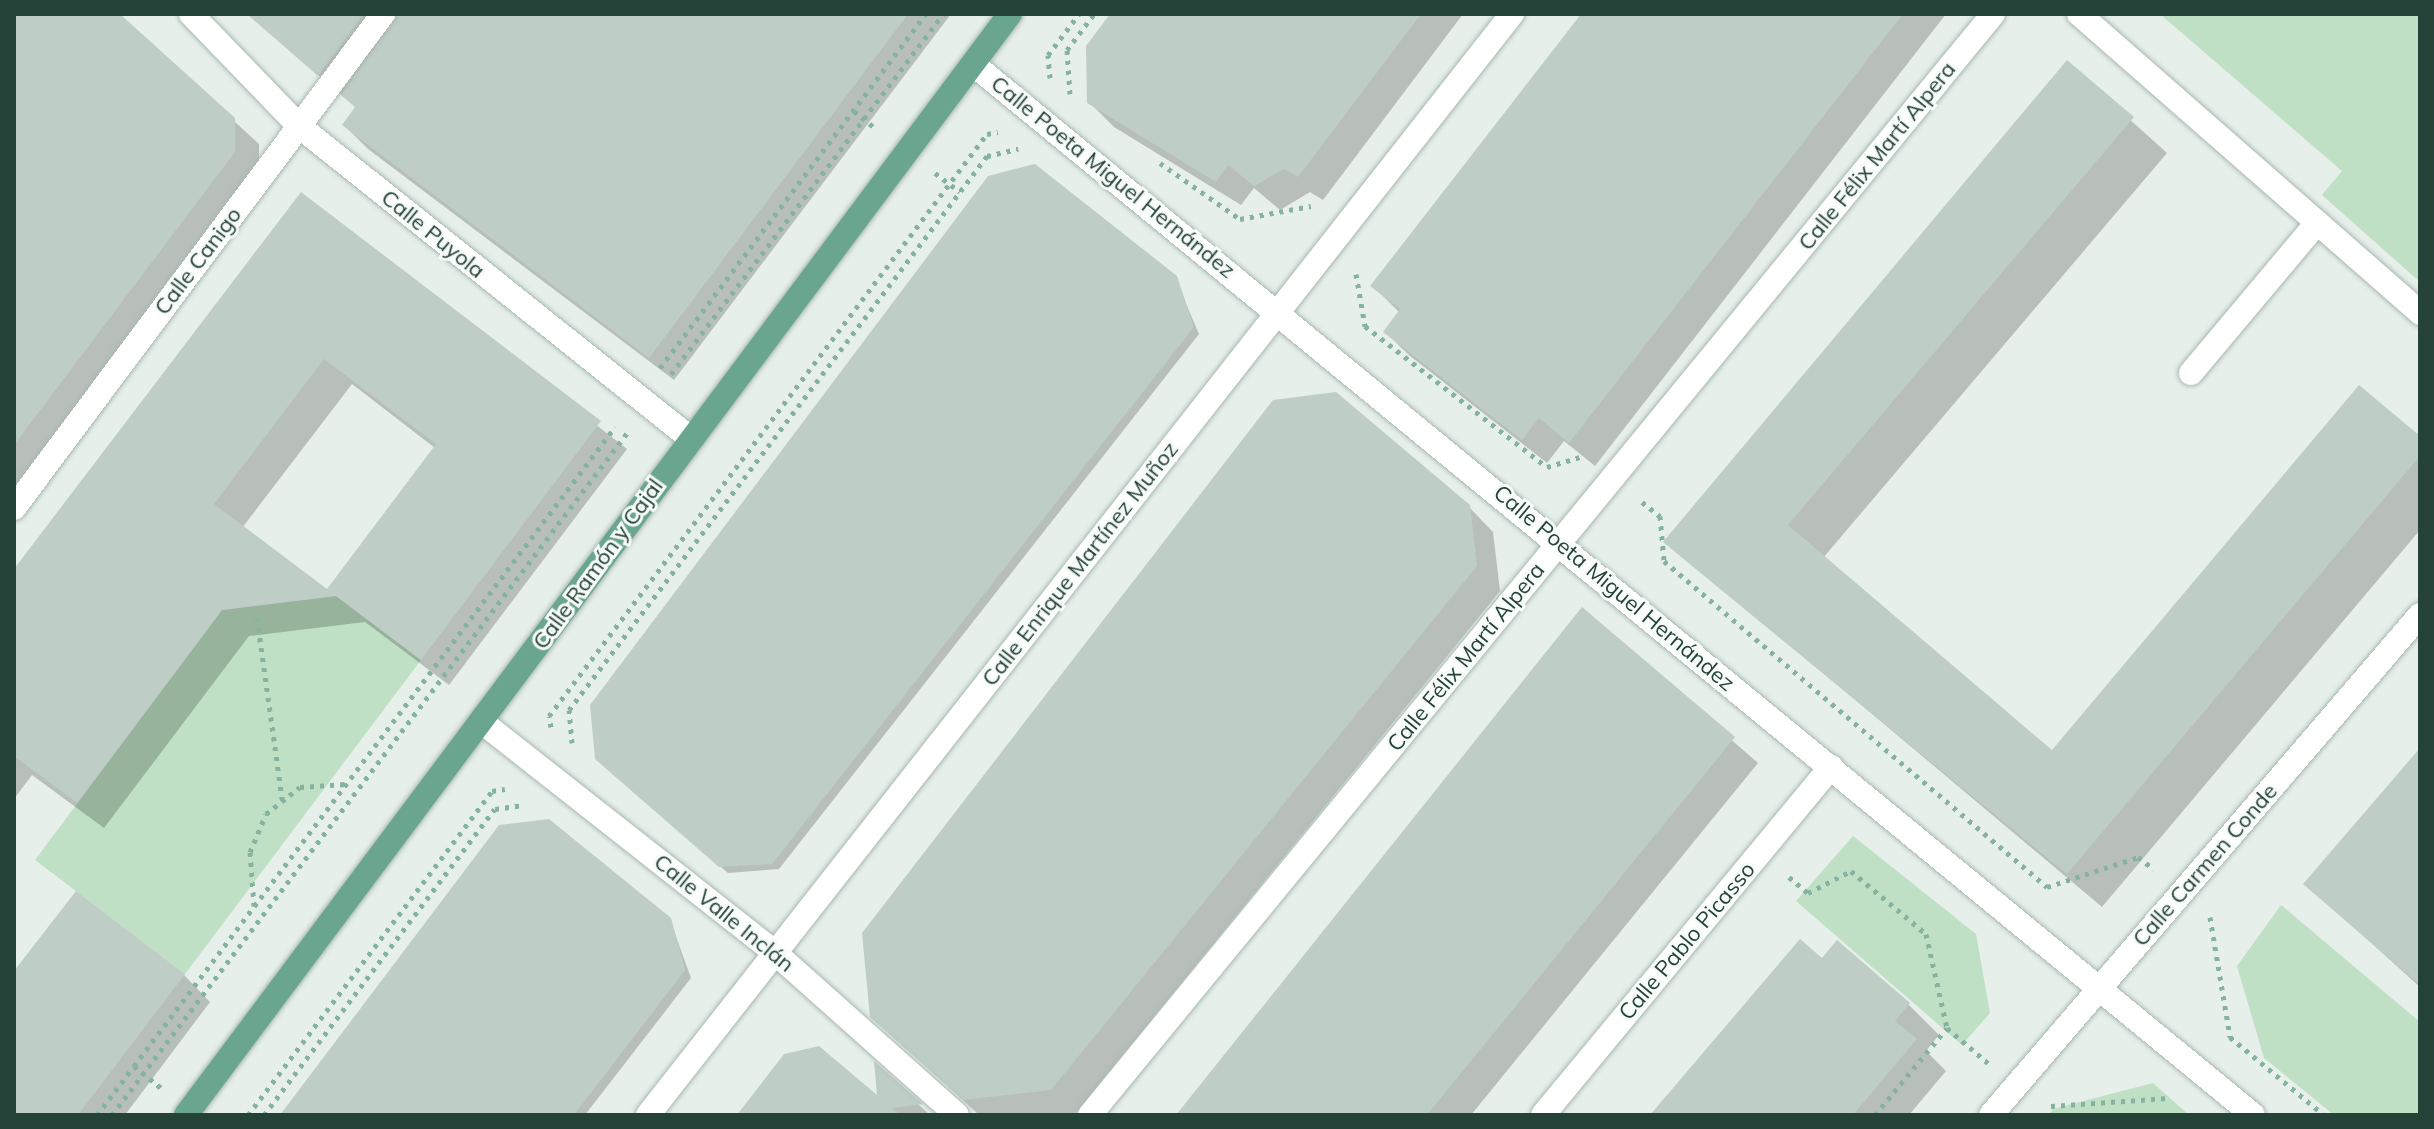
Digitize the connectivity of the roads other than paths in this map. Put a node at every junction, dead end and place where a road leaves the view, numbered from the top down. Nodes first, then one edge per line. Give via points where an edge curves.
1 (191, 14) edge
2 (383, 14) edge
3 (1010, 14) edge
4 (1512, 14) edge
5 (1993, 14) edge
6 (2079, 14) edge
7 (973, 64) junction
8 (299, 126) junction
9 (2317, 223) junction
10 (1280, 312) junction
11 (2420, 313) edge
12 (2191, 373) dead end
13 (690, 438) junction
14 (14, 508) edge
15 (1559, 543) junction
16 (2420, 615) edge
17 (482, 722) junction
18 (1831, 767) junction
19 (773, 951) junction
20 (2100, 988) junction
21 (188, 1112) edge
22 (648, 1115) edge
23 (957, 1115) edge
24 (1090, 1115) edge
25 (1543, 1115) edge
26 (1991, 1115) edge
27 (2253, 1115) edge

1 - 8 street, Calle Puyola
2 - 8 street, Calle Canigo
3 - 7 main road, Calle Ramón y Cajal
4 - 10 street, Calle Enrique Martínez Muñoz
5 - 15 street, Calle Félix Martí Alpera
6 - 9 street
7 - 10 street, Calle Poeta Miguel Hernández
7 - 13 main road, Calle Ramón y Cajal
8 - 13 street, Calle Puyola
8 - 14 street, Calle Canigo
9 - 11 street
9 - 12 street
10 - 15 street, Calle Poeta Miguel Hernández
10 - 19 street, Calle Enrique Martínez Muñoz
13 - 17 main road, Calle Ramón y Cajal
15 - 18 street, Calle Poeta Miguel Hernández
15 - 24 street, Calle Félix Martí Alpera
16 - 20 street, Calle Carmen Conde
17 - 19 street, Calle Valle Inclán
17 - 21 main road, Calle Ramón y Cajal
18 - 20 street, Calle Poeta Miguel Hernández
18 - 25 street, Calle Pablo Picasso
19 - 22 street, Calle Enrique Martínez Muñoz
19 - 23 street, Calle Valle Inclán
20 - 26 street, Calle Carmen Conde
20 - 27 street, Calle Poeta Miguel Hernández

